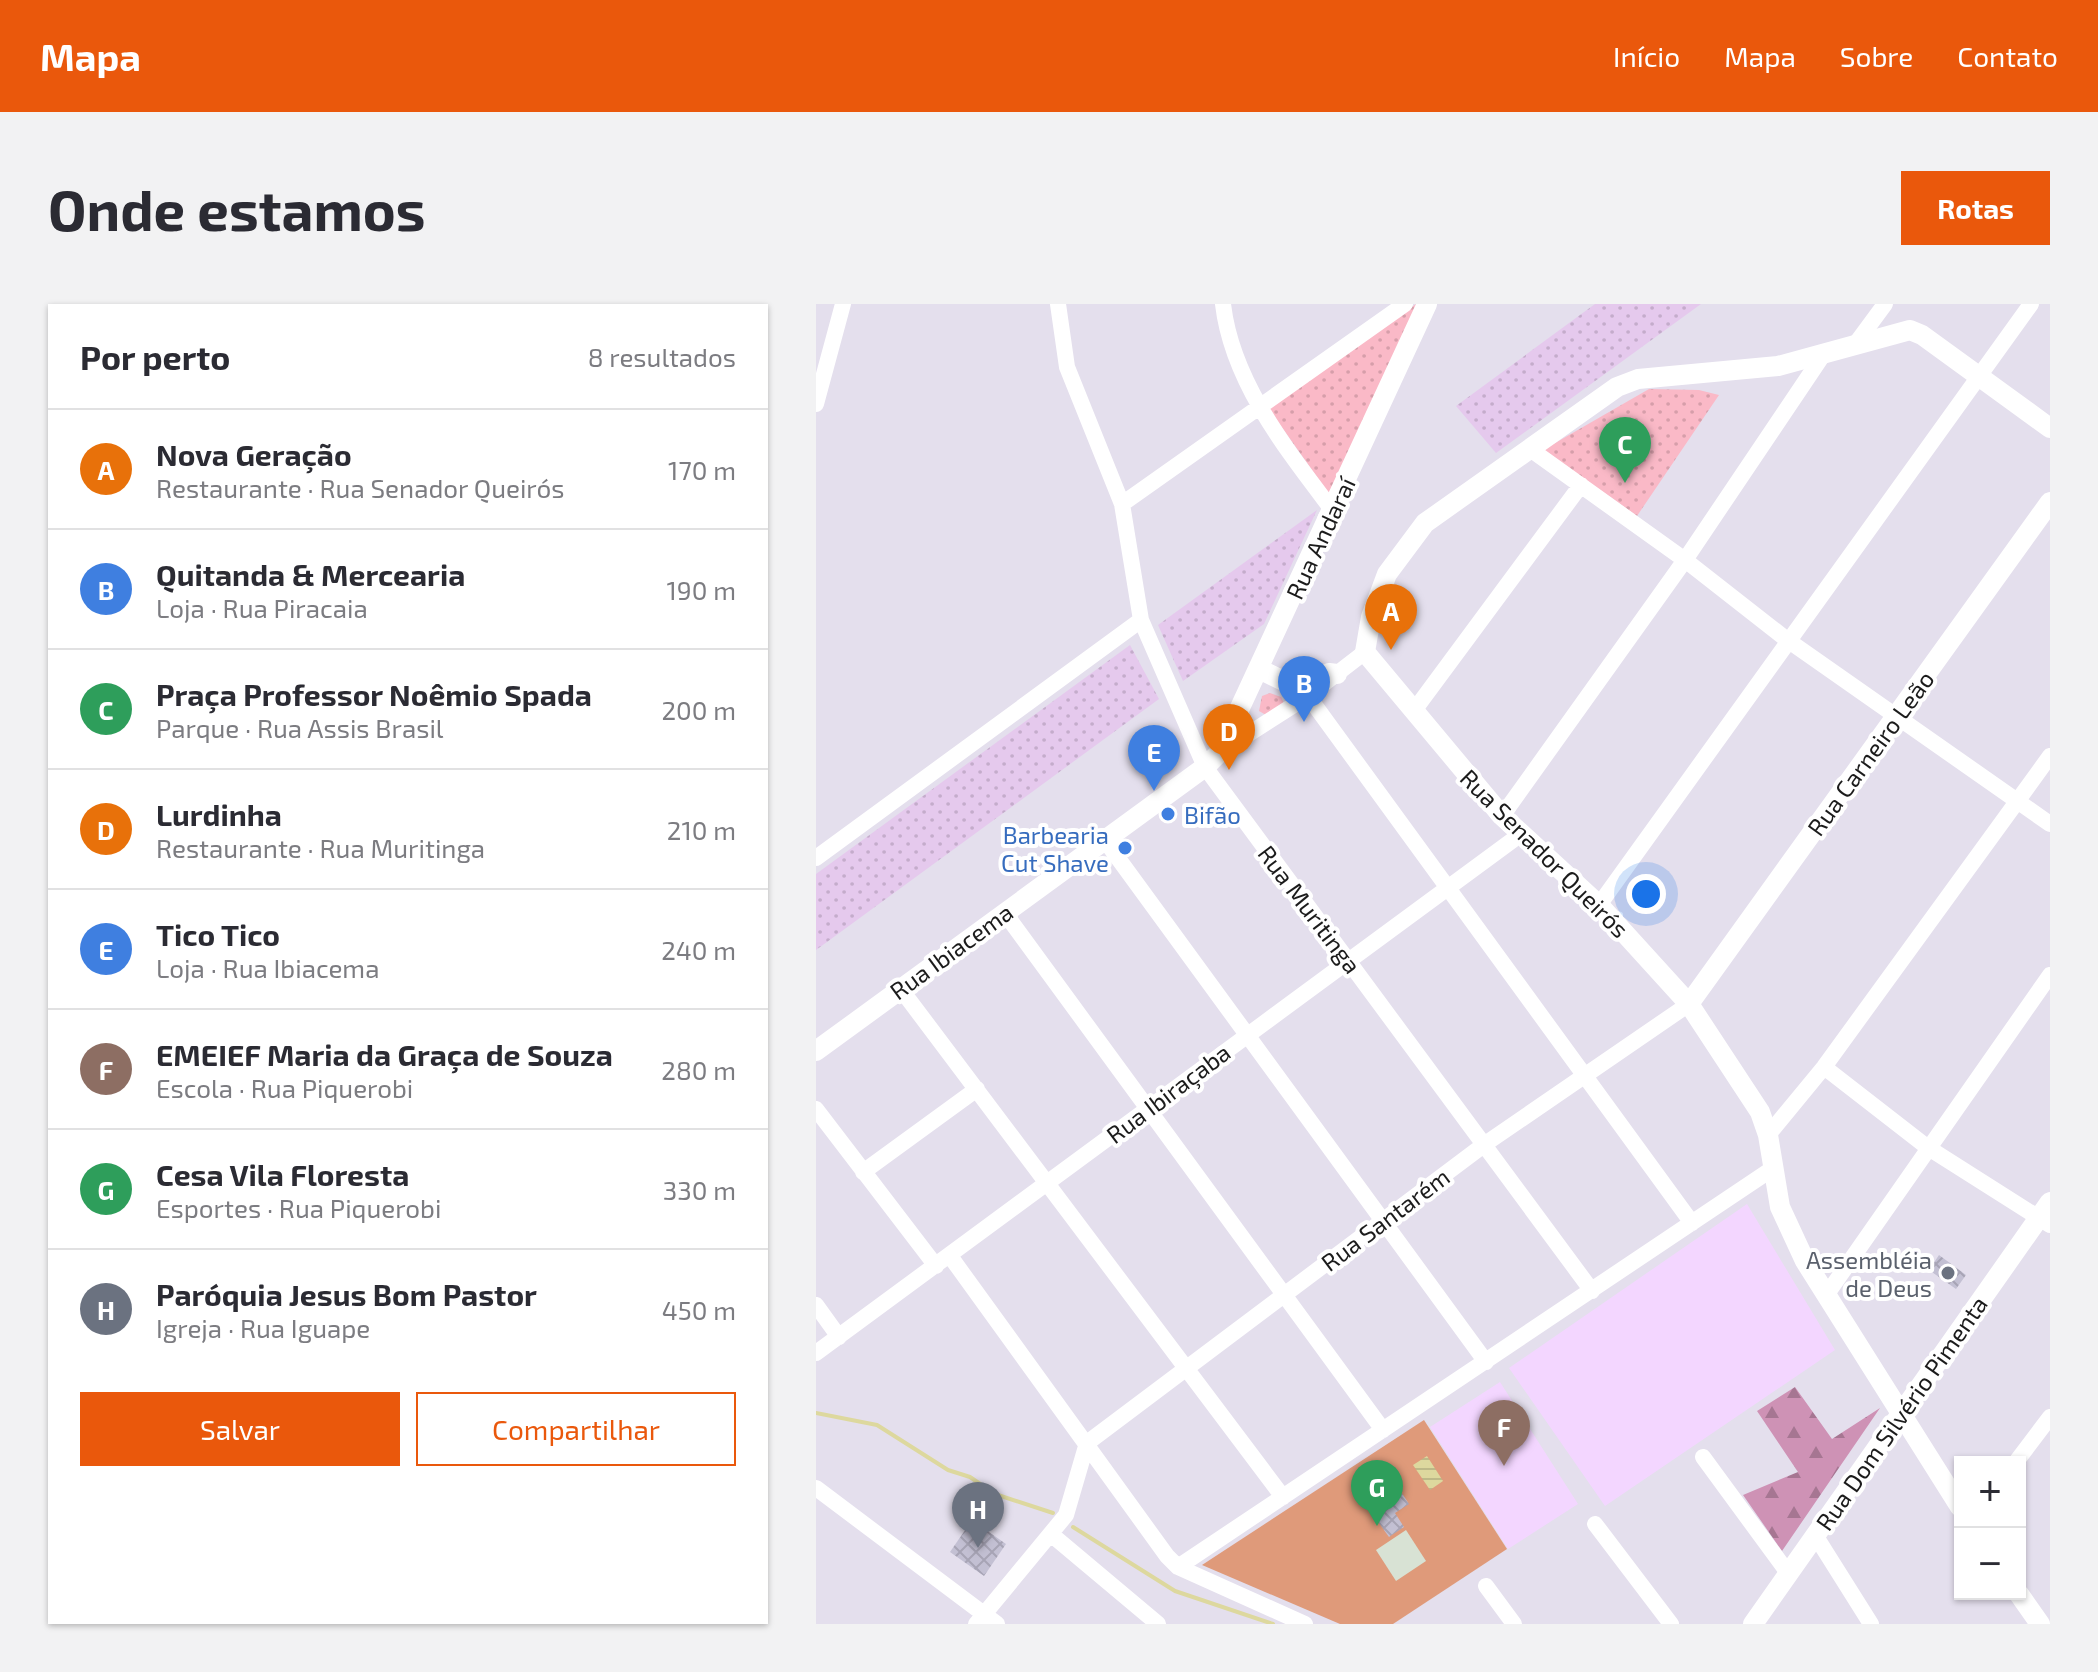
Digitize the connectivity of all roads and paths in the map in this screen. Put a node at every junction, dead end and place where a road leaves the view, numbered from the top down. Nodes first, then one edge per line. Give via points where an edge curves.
1 (843, 304) edge
2 (1058, 304) edge
3 (1223, 304) edge
4 (1405, 304) edge
5 (1427, 304) edge
6 (1885, 304) edge
7 (2031, 304) edge
8 (1857, 342) junction
9 (1825, 352) junction
10 (1979, 376) junction
11 (816, 404) edge
12 (1261, 407) junction
13 (2050, 428) edge
14 (1530, 449) junction
15 (1581, 485) junction
16 (2050, 502) edge
17 (1122, 504) junction
18 (1333, 511) junction
19 (1685, 560) junction
20 (1141, 620) junction
21 (1786, 639) junction
22 (1365, 652) junction
23 (1259, 669) junction
24 (1337, 674) junction
25 (1308, 696) junction
26 (1413, 712) junction
27 (1897, 716) junction
28 (2050, 756) edge
29 (1212, 760) junction
30 (2019, 800) junction
31 (1502, 816) junction
32 (2050, 824) edge
33 (1521, 834) junction
34 (1104, 839) junction
35 (816, 858) edge
36 (1447, 886) junction
37 (1599, 905) junction
38 (1004, 912) junction
39 (1348, 960) junction
40 (2050, 975) edge
41 (900, 988) junction
42 (1689, 1004) junction
43 (1249, 1032) junction
44 (816, 1051) edge
45 (1824, 1067) junction
46 (1586, 1074) junction
47 (977, 1089) junction
48 (1150, 1108) junction
49 (816, 1109) edge
50 (1768, 1135) junction
51 (1485, 1144) junction
52 (1927, 1147) junction
53 (1772, 1169) junction
54 (863, 1172) junction
55 (1048, 1183) junction
56 (2046, 1215) edge
57 (1383, 1221) junction
58 (1692, 1223) junction
59 (943, 1261) junction
60 (1592, 1291) junction
61 (1285, 1294) junction
62 (1827, 1294) junction
63 (816, 1305) edge
64 (839, 1337) junction
65 (816, 1353) edge
66 (1486, 1362) junction
67 (1186, 1368) junction
68 (1901, 1414) junction
69 (2050, 1417) edge
70 (1383, 1430) junction
71 (1087, 1443) junction
72 (2021, 1456) edge
73 (1703, 1457) dead end
74 (816, 1488) edge
75 (1283, 1497) junction
76 (1954, 1498) edge
77 (1595, 1524) dead end
78 (1052, 1535) junction
79 (1815, 1535) junction
80 (1178, 1567) junction
81 (1788, 1573) junction
82 (1486, 1586) dead end
83 (2023, 1600) edge
84 (986, 1620) edge
85 (1158, 1624) edge
86 (1305, 1624) edge
87 (1514, 1624) edge
88 (1671, 1624) edge
89 (1753, 1624) edge
90 (1871, 1624) edge
91 (2040, 1624) edge

1 - 11 street
2 - 17 street, Rua Muritinga via 1067,367
3 - 12 street via 1235,356
4 - 12 street
5 - 18 street, Rua Andaraí
6 - 8 street
7 - 10 street
8 - 9 street
8 - 10 street via 1917,332
9 - 14 street via 1778,366 1638,379 1617,387
9 - 19 street
10 - 13 street
10 - 21 street
12 - 17 street
12 - 18 street
14 - 15 street
14 - 22 street via 1425,523 1402,549 1371,617
15 - 19 street
15 - 26 street
16 - 27 street, Rua Carneiro Leão
17 - 20 street, Rua Muritinga
18 - 23 street, Rua Andaraí
19 - 21 street
19 - 31 street
20 - 29 street, Rua Muritinga
20 - 35 street
21 - 27 street
21 - 37 street
22 - 24 street, Rua Ibiacema
22 - 26 street, Rua Senador Queirós
23 - 24 street via 1298,688
23 - 29 street, Rua Andaraí
24 - 25 street, Rua Ibiacema
25 - 29 street, Rua Ibiacema
25 - 36 street
26 - 31 street, Rua Senador Queirós
27 - 30 street
27 - 42 street, Rua Carneiro Leão
28 - 30 street
29 - 34 street, Rua Ibiacema
29 - 39 street, Rua Muritinga
30 - 32 street
30 - 45 street
31 - 33 street, Rua Senador Queirós
33 - 36 street, Rua Ibiraçaba
33 - 37 street, Rua Senador Queirós
34 - 38 street, Rua Ibiacema
34 - 43 street
36 - 39 street, Rua Ibiraçaba
36 - 46 street
37 - 42 street, Rua Senador Queirós
38 - 41 street, Rua Ibiacema
38 - 48 street
39 - 43 street, Rua Ibiraçaba
39 - 51 street, Rua Muritinga
40 - 52 street
41 - 44 street, Rua Ibiacema
41 - 47 street
42 - 46 street, Rua Santarém
42 - 50 street, Rua Senador Queirós via 1760,1112
43 - 48 street, Rua Ibiraçaba
43 - 57 street
45 - 50 street
45 - 52 street
46 - 51 street, Rua Santarém
46 - 58 street
47 - 54 street
47 - 55 street
48 - 55 street, Rua Ibiraçaba
48 - 61 street
49 - 54 street
50 - 53 street, Rua Senador Queirós
51 - 57 street, Rua Santarém
51 - 60 street, Rua Muritinga
52 - 56 street
52 - 62 street
53 - 58 street
53 - 62 street, Rua Senador Queirós via 1780,1207
54 - 59 street
55 - 59 street, Rua Ibiraçaba
55 - 67 street
56 - 68 street, Rua Dom Silvério Pimenta
57 - 61 street, Rua Santarém
57 - 66 street
58 - 60 street
59 - 64 street, Rua Ibiraçaba
59 - 71 street
60 - 66 street
61 - 67 street, Rua Santarém
61 - 70 street
62 - 68 street, Rua Senador Queirós
63 - 64 street
64 - 65 street, Rua Ibiraçaba
66 - 70 street
67 - 71 street, Rua Santarém
67 - 75 street
68 - 76 street, Rua Senador Queirós
68 - 79 street, Rua Dom Silvério Pimenta
69 - 72 street
70 - 75 street
71 - 78 street via 1072,1503
71 - 80 street
73 - 81 street
74 - 84 street
75 - 80 street
77 - 88 street
78 - 84 street
78 - 85 street
79 - 81 street, Rua Dom Silvério Pimenta
79 - 90 street
80 - 86 street
81 - 89 street, Rua Dom Silvério Pimenta
82 - 87 street
83 - 91 street

